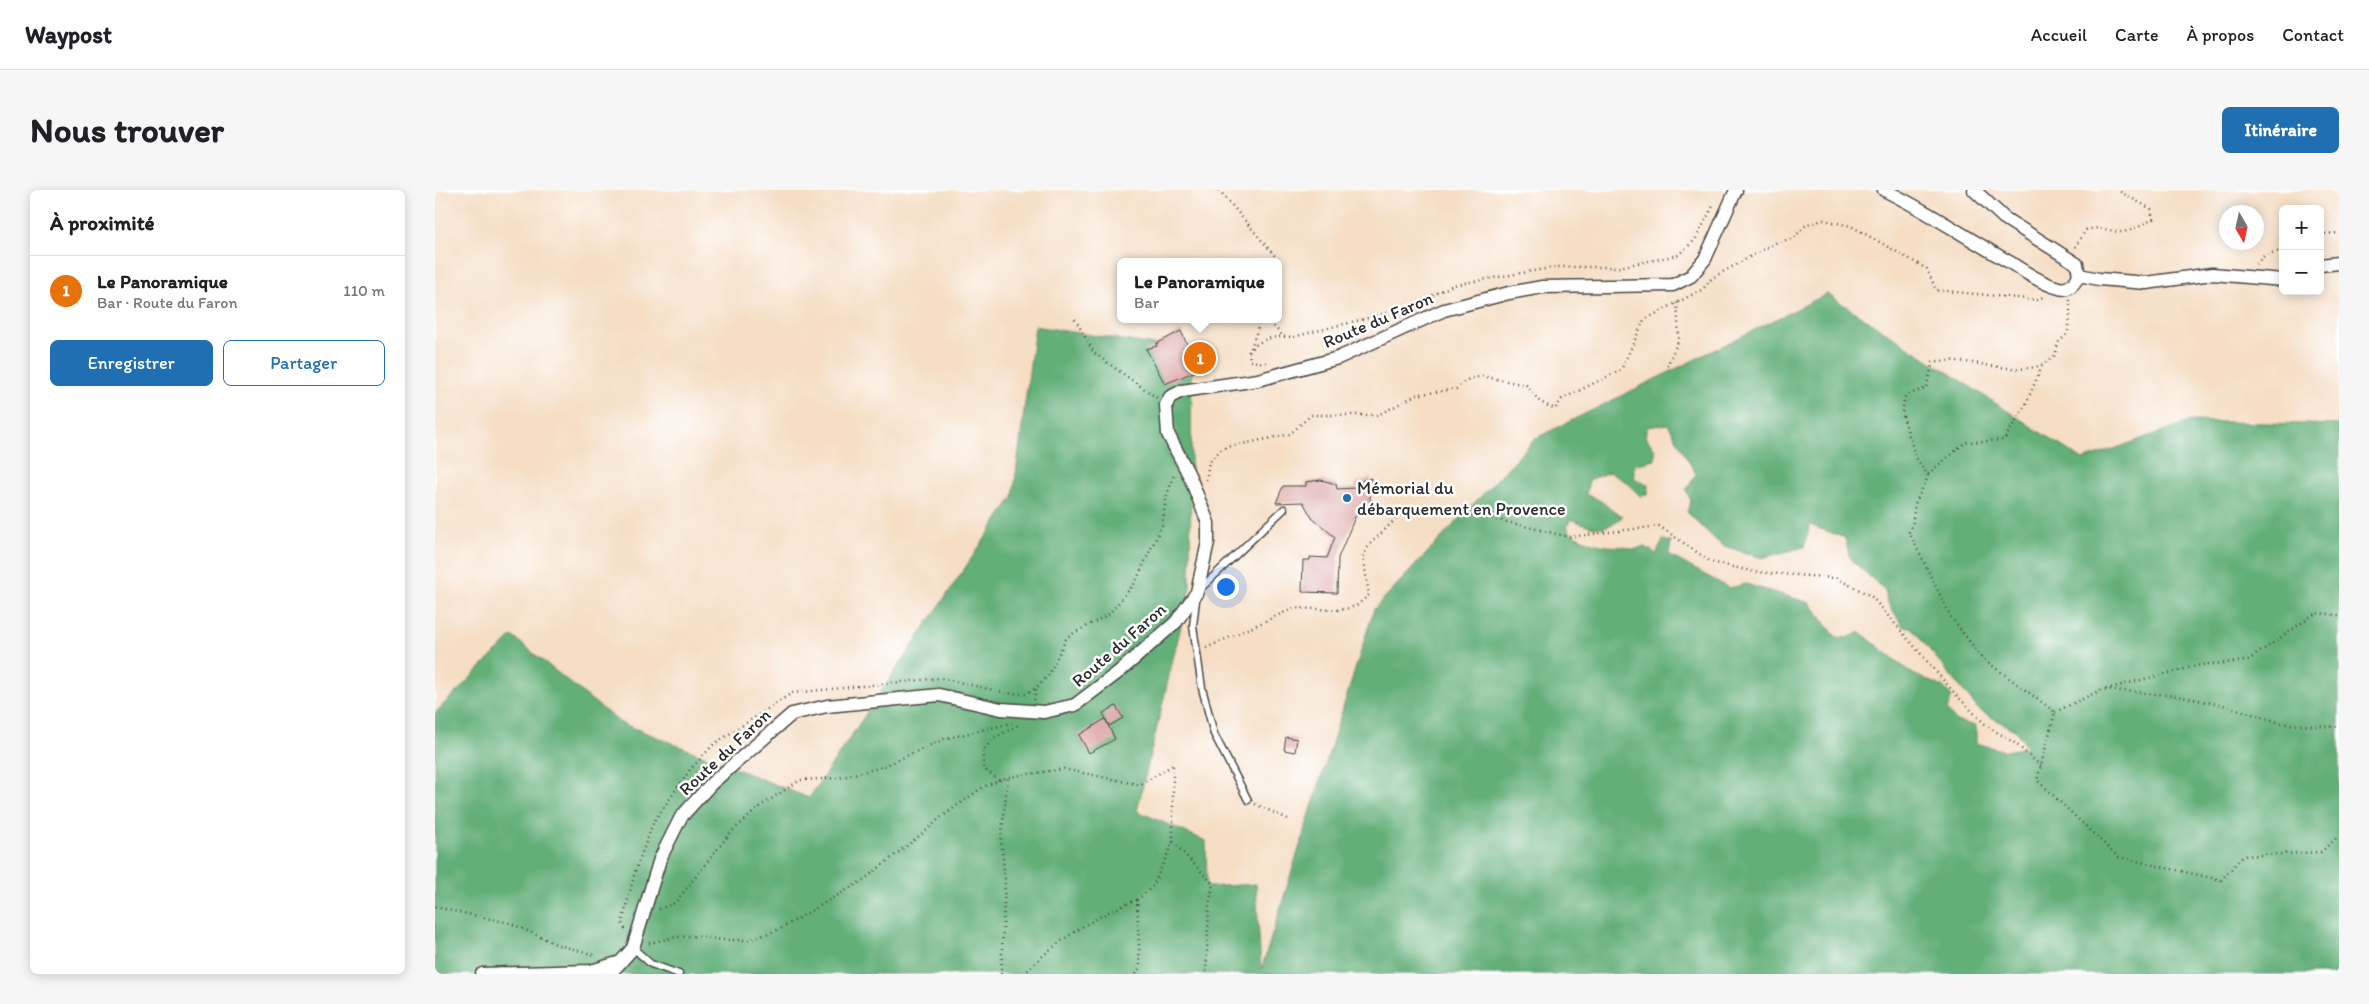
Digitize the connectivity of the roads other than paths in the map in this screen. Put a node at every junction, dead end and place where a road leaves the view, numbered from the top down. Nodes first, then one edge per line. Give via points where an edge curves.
1 (1736, 190) edge
2 (1884, 190) edge
3 (1974, 190) edge
4 (2339, 263) edge
5 (2324, 265) edge
6 (2079, 275) junction
7 (2279, 280) edge
8 (1283, 510) dead end
9 (1197, 592) junction
10 (1247, 800) road end
11 (633, 948) junction
12 (621, 962) junction
13 (482, 974) edge
14 (610, 974) edge
15 (679, 974) edge

1 - 9 street, Route du Faron via 1705,259 1691,276 1673,285 1542,287 1509,293 1443,310 1338,358 1258,380 1182,391 1168,401 1168,434 1208,523
2 - 6 street via 2025,272 2064,288 2075,284
3 - 6 street via 2004,218 2069,257 2077,264
4 - 5 street
6 - 7 street via 2146,284 2212,274
8 - 9 lane
9 - 10 lane via 1193,626 1214,734
9 - 11 street, Route du Faron via 1176,622 1075,705 1044,712 1001,709 939,695 827,706 792,714 712,783 681,817 660,859
11 - 12 street, Route du Faron
11 - 15 lane via 651,964
12 - 13 street via 591,971
12 - 14 street, Route du Faron

